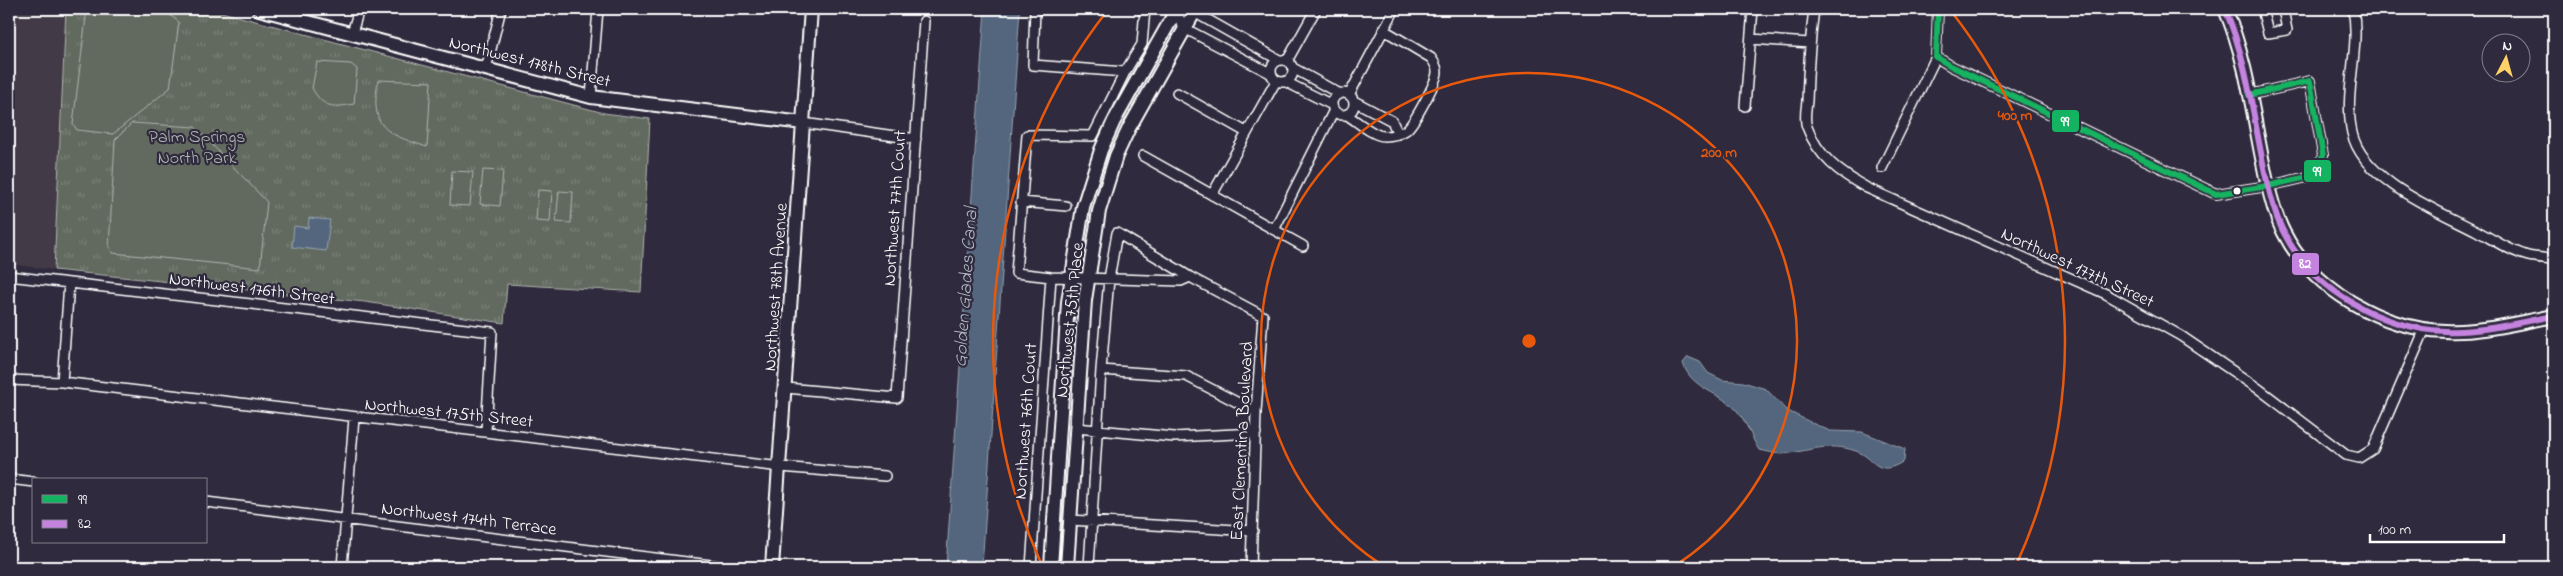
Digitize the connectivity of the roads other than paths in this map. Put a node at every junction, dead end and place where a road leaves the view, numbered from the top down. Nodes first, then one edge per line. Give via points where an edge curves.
1 (259, 9) edge
2 (359, 9) edge
3 (501, 9) edge
4 (598, 9) edge
5 (811, 9) edge
6 (1035, 9) edge
7 (1145, 9) edge
8 (1316, 9) edge
9 (1395, 9) edge
10 (1753, 9) edge
11 (1814, 9) edge
12 (1938, 9) edge
13 (2225, 9) edge
14 (2262, 9) edge
15 (2283, 9) edge
16 (2353, 9) edge
17 (1173, 10) edge
18 (1195, 10) edge
19 (924, 21) dead end
20 (1184, 28) junction
21 (1384, 30) junction
22 (352, 33) junction
23 (1751, 39) junction
24 (1810, 43) junction
25 (1936, 57) junction
26 (1286, 63) junction
27 (486, 69) junction
28 (1125, 72) junction
29 (1270, 72) junction
30 (1276, 81) junction
31 (1286, 82) junction
32 (1177, 93) dead end
33 (2249, 95) junction
34 (1348, 96) junction
35 (591, 97) junction
36 (1745, 106) dead end
37 (1333, 108) junction
38 (1347, 115) junction
39 (803, 123) junction
40 (1246, 132) junction
41 (1398, 134) junction
42 (916, 139) junction
43 (1143, 156) dead end
44 (1882, 168) dead end
45 (2268, 186) junction
46 (1212, 195) junction
47 (1021, 202) junction
48 (1066, 206) dead end
49 (1274, 230) junction
50 (1303, 246) dead end
51 (2554, 259) edge
52 (9, 276) edge
53 (1071, 276) junction
54 (1051, 277) junction
55 (1087, 277) junction
56 (1190, 277) junction
57 (1109, 279) junction
58 (69, 283) junction
59 (2554, 316) edge
60 (2425, 329) junction
61 (1101, 370) junction
62 (9, 380) edge
63 (62, 382) junction
64 (786, 388) junction
65 (1256, 412) junction
66 (354, 418) junction
67 (1076, 428) junction
68 (1098, 429) junction
69 (486, 431) junction
70 (1256, 433) junction
71 (781, 467) junction
72 (885, 476) dead end
73 (9, 480) edge
74 (32, 482) edge
75 (1056, 492) junction
76 (208, 502) edge
77 (346, 519) junction
78 (1070, 520) junction
79 (1091, 522) junction
80 (1253, 531) junction
81 (342, 567) edge
82 (727, 567) edge
83 (772, 567) edge
84 (1031, 567) edge
85 (1051, 567) edge
86 (1067, 567) edge
87 (1089, 567) edge
88 (1251, 567) edge

1 - 22 street, Northwest 178th Street
2 - 22 street
3 - 27 street
4 - 35 street
5 - 39 street, Northwest 78th Avenue
6 - 28 street via 1033,65
7 - 28 street via 1142,44
8 - 26 street
9 - 21 street
10 - 23 street
11 - 24 street, Northwest 177th Street
12 - 25 street
13 - 33 street via 2237,41
14 - 15 street via 2268,33 2288,30
16 - 51 street via 2348,99 2353,135 2365,160 2404,193 2504,247 2529,256
17 - 18 street
17 - 20 street
17 - 53 street, Northwest 75th Place via 1101,150 1083,207
18 - 20 street, Northwest 75th Place
18 - 26 street
19 - 42 street, Northwest 77th Court
20 - 29 street
20 - 55 street, Northwest 75th Place via 1116,156 1099,211
21 - 34 street
21 - 41 street via 1431,58 1438,73 1414,121
22 - 27 street, Northwest 178th Street
23 - 24 street
23 - 36 street
24 - 60 street, Northwest 177th Street via 1806,125 1826,161 1845,176 2106,294 2181,336 2259,389 2346,455 2359,458 2373,449
25 - 44 street
25 - 45 street via 2211,192 2225,194
26 - 29 street via 1272,66
26 - 31 street via 1292,76
26 - 34 street
27 - 35 street, Northwest 178th Street
28 - 47 street via 1093,136 1027,136
29 - 30 street
30 - 31 street
30 - 40 street
31 - 37 street
32 - 40 street
33 - 45 street
33 - 45 street via 2310,81 2323,155 2316,175
34 - 37 street via 1334,98
34 - 38 street via 1354,107
34 - 41 street via 1392,121
35 - 39 street, Northwest 178th Street
37 - 38 street via 1340,115
37 - 49 street
38 - 41 street via 1382,136
39 - 42 street, Northwest 178th Street
39 - 64 street, Northwest 78th Avenue
40 - 46 street
42 - 64 street, Northwest 77th Court via 897,398
43 - 46 street
45 - 60 street via 2284,234 2314,272 2368,313
46 - 49 street
47 - 48 street
47 - 54 street via 1016,273
49 - 50 street
52 - 58 street, Northwest 176th Street
53 - 54 street
53 - 55 street
53 - 75 street, Northwest 75th Place
54 - 84 street, Northwest 76th Court
55 - 57 street
55 - 67 street, Northwest 75th Place
56 - 57 street via 1181,280
56 - 57 street via 1116,233
56 - 65 street, East Clementina Boulevard via 1263,316
57 - 61 street
58 - 63 street
58 - 69 street, Northwest 176th Street via 492,332
59 - 60 street via 2474,329
61 - 65 street via 1186,376
61 - 68 street
62 - 63 street, Northwest 175th Street
63 - 66 street, Northwest 175th Street
64 - 71 street, Northwest 78th Avenue
65 - 70 street, East Clementina Boulevard
66 - 69 street, Northwest 175th Street
66 - 77 street
67 - 68 street
67 - 78 street, Northwest 75th Place
68 - 70 street via 1174,437
68 - 79 street
69 - 71 street, Northwest 175th Street
70 - 80 street, East Clementina Boulevard
71 - 72 street, Northwest 175th Street
71 - 83 street, Northwest 78th Avenue
73 - 74 street
75 - 78 street via 1063,515
75 - 85 street, Northwest 75th Place
76 - 77 street, Northwest 174th Terrace
77 - 81 street
77 - 82 street, Northwest 174th Terrace
78 - 79 street
78 - 86 street, Northwest 75th Place
79 - 80 street
79 - 87 street
80 - 88 street, East Clementina Boulevard

